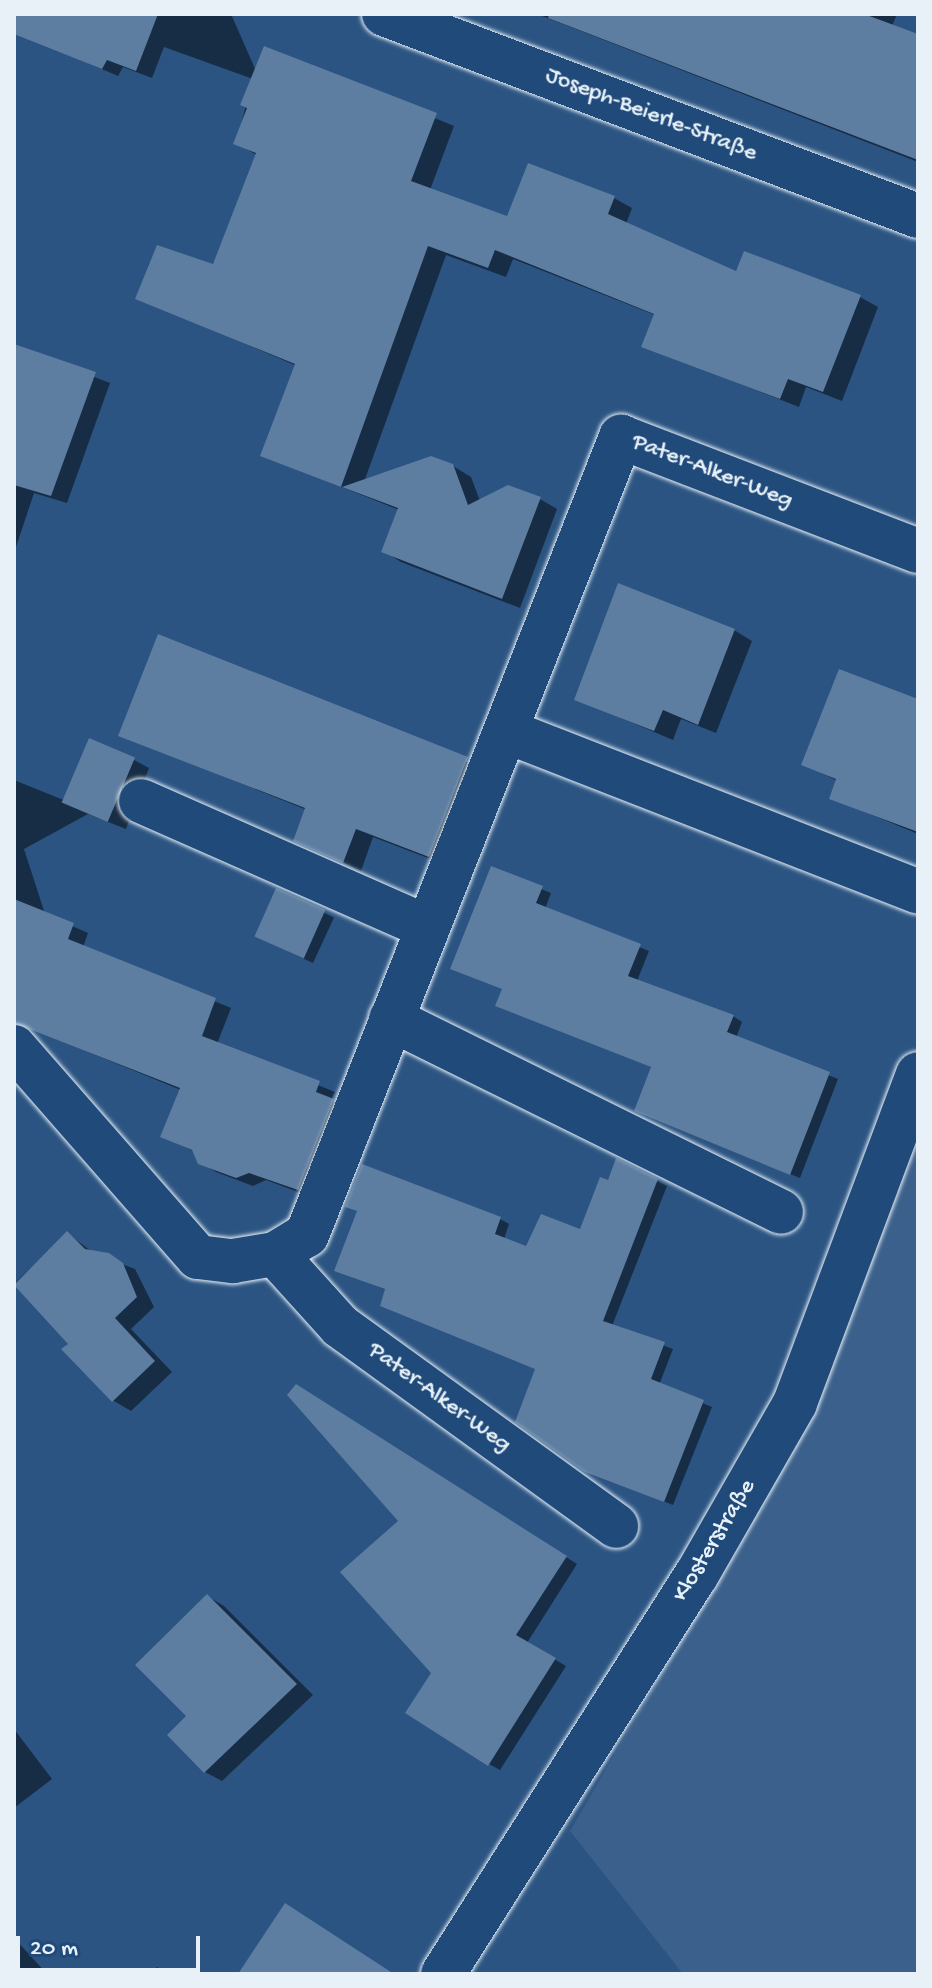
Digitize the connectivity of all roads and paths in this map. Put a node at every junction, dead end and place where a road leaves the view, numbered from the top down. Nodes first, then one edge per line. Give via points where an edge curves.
1 (384, 14) edge
2 (918, 216) edge
3 (918, 551) edge
4 (506, 731) junction
5 (141, 801) dead end
6 (918, 892) edge
7 (427, 927) junction
8 (391, 1019) junction
9 (14, 1047) edge
10 (918, 1074) edge
11 (781, 1212) dead end
12 (275, 1254) junction
13 (616, 1526) dead end
14 (443, 1974) edge

1 - 2 street, Joseph-Beierle-Straße
3 - 4 street, Pater-Alker-Weg via 621,437
4 - 6 street
4 - 7 street, Pater-Alker-Weg
5 - 7 street
7 - 8 street, Pater-Alker-Weg
8 - 11 street
8 - 12 street, Pater-Alker-Weg via 307,1235
9 - 12 street, Pater-Alker-Weg via 198,1257 233,1261
10 - 14 street, Klosterstraße via 795,1403 696,1576
12 - 13 street, Pater-Alker-Weg via 340,1326

